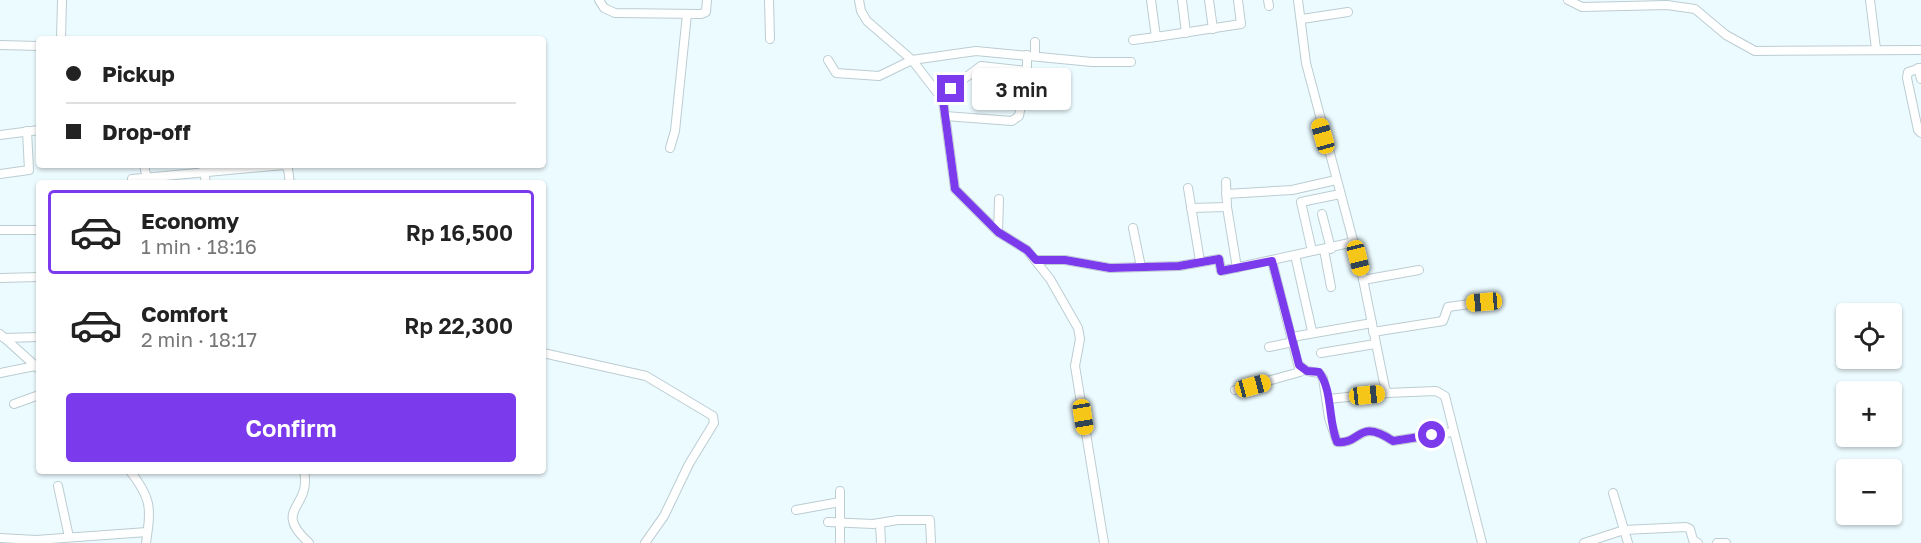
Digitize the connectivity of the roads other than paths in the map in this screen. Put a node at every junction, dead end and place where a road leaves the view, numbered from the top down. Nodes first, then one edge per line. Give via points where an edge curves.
1 (62, 0) edge
2 (599, 0) edge
3 (707, 0) edge
4 (770, 0) edge
5 (859, 0) edge
6 (1151, 0) edge
7 (1182, 0) edge
8 (1209, 0) edge
9 (1238, 0) edge
10 (1298, 0) edge
11 (1568, 0) edge
12 (1870, 0) edge
13 (1642, 3) edge
14 (1348, 12) dead end
15 (687, 14) junction
16 (1302, 19) junction
17 (1213, 29) junction
18 (1186, 33) junction
19 (61, 36) edge
20 (1156, 37) junction
21 (770, 39) dead end
22 (1134, 40) dead end
23 (1035, 42) dead end
24 (0, 45) edge
25 (36, 46) edge
26 (1876, 49) junction
27 (1921, 50) edge
28 (1031, 56) junction
29 (828, 60) dead end
30 (912, 60) junction
31 (1131, 62) dead end
32 (1920, 68) edge
33 (1027, 71) junction
34 (1921, 79) edge
35 (943, 100) junction
36 (945, 116) junction
37 (36, 130) edge
38 (27, 131) junction
39 (1921, 133) edge
40 (0, 135) edge
41 (670, 148) dead end
42 (145, 168) edge
43 (224, 168) edge
44 (204, 169) edge
45 (0, 174) edge
46 (132, 179) dead end
47 (147, 179) junction
48 (1336, 180) junction
49 (1226, 182) dead end
50 (1188, 188) dead end
51 (1227, 194) junction
52 (1340, 194) junction
53 (999, 199) dead end
54 (1227, 207) junction
55 (1191, 208) junction
56 (1322, 214) dead end
57 (1133, 228) dead end
58 (0, 230) edge
59 (36, 230) edge
60 (998, 232) junction
61 (1354, 242) junction
62 (1328, 249) junction
63 (1312, 251) junction
64 (1295, 255) junction
65 (1036, 260) junction
66 (1200, 261) junction
67 (1272, 261) junction
68 (1141, 267) junction
69 (1237, 268) junction
70 (1419, 270) dead end
71 (36, 277) edge
72 (0, 278) edge
73 (1363, 280) junction
74 (1331, 287) dead end
75 (1484, 302) dead end
76 (1372, 328) junction
77 (1312, 332) junction
78 (2, 336) edge
79 (36, 337) edge
80 (1293, 340) junction
81 (1375, 344) junction
82 (1269, 347) dead end
83 (1321, 353) dead end
84 (546, 355) edge
85 (1299, 365) junction
86 (36, 366) edge
87 (36, 367) edge
88 (0, 374) edge
89 (1235, 390) dead end
90 (1386, 393) junction
91 (36, 395) edge
92 (1328, 399) junction
93 (14, 404) dead end
94 (1452, 432) junction
95 (132, 474) edge
96 (304, 474) edge
97 (58, 486) dead end
98 (840, 491) dead end
99 (1612, 493) dead end
100 (840, 502) junction
101 (796, 510) dead end
102 (828, 522) dead end
103 (841, 522) junction
104 (880, 523) junction
105 (1624, 530) junction
106 (147, 531) junction
107 (69, 537) junction
108 (0, 538) edge
109 (146, 543) edge
110 (309, 543) edge
111 (645, 543) edge
112 (840, 543) edge
113 (881, 543) edge
114 (931, 543) edge
115 (1104, 543) edge
116 (1482, 543) edge
117 (1584, 543) edge
118 (1628, 543) edge
119 (1698, 543) edge
120 (1717, 543) edge
121 (1726, 543) edge

1 - 19 street
2 - 15 street via 604,8 615,13
3 - 15 street via 704,14
4 - 21 street
5 - 30 street via 867,21
6 - 20 street
7 - 18 street
8 - 17 street
9 - 17 street via 1241,24
10 - 16 street
11 - 13 street via 1582,7
12 - 26 street
13 - 26 street via 1695,9 1726,35 1755,51
14 - 16 street
15 - 41 street
16 - 48 street via 1306,63
17 - 18 street
18 - 20 street
20 - 22 street
23 - 28 street
24 - 25 street
26 - 27 street
28 - 30 street via 976,51
28 - 31 street
28 - 33 street
29 - 30 street via 836,73 873,77 886,75
30 - 35 street
32 - 34 street
32 - 39 street via 1908,72 1907,78
33 - 35 street via 981,66
33 - 36 street via 1019,116 1012,121
35 - 36 street
36 - 60 street via 955,189
37 - 38 street
38 - 40 street
38 - 45 street via 29,170
42 - 47 street
43 - 44 street
44 - 47 street
46 - 47 street
48 - 51 street via 1292,190
48 - 52 street
49 - 51 street
50 - 55 street
51 - 54 street
52 - 61 street
52 - 63 street via 1301,202
53 - 60 street
54 - 55 street
54 - 69 street
55 - 66 street
56 - 62 street
57 - 68 street
58 - 59 street
60 - 65 street
61 - 62 street
61 - 73 street
62 - 63 street
62 - 74 street
63 - 64 street
64 - 67 street
64 - 77 street
65 - 68 street via 1065,260 1110,268
65 - 115 street via 1079,333 1075,366
66 - 68 street
66 - 69 street via 1219,259 1221,271
67 - 69 street
67 - 80 street
70 - 73 street
71 - 72 street
73 - 76 street
75 - 76 street via 1448,307 1443,321
76 - 77 street
76 - 81 street
77 - 80 street
78 - 79 street
78 - 86 street
80 - 82 street
80 - 85 street
81 - 83 street
81 - 90 street
84 - 111 street via 646,376 713,416 714,423 664,516
85 - 89 street via 1298,374
85 - 92 street via 1307,371 1319,372
87 - 88 street
90 - 92 street
90 - 94 street via 1440,392 1445,396
91 - 93 street
92 - 94 street via 1329,418 1339,443 1368,431 1381,432 1393,441
94 - 116 street
95 - 106 street via 148,497
96 - 110 street via 304,494 291,519
97 - 107 street
98 - 100 street
99 - 105 street
100 - 101 street
100 - 103 street
102 - 103 street
103 - 104 street
103 - 112 street
104 - 113 street
104 - 114 street via 930,520
105 - 117 street
105 - 118 street
105 - 119 street via 1689,528
106 - 107 street
106 - 109 street
107 - 108 street
120 - 121 street

